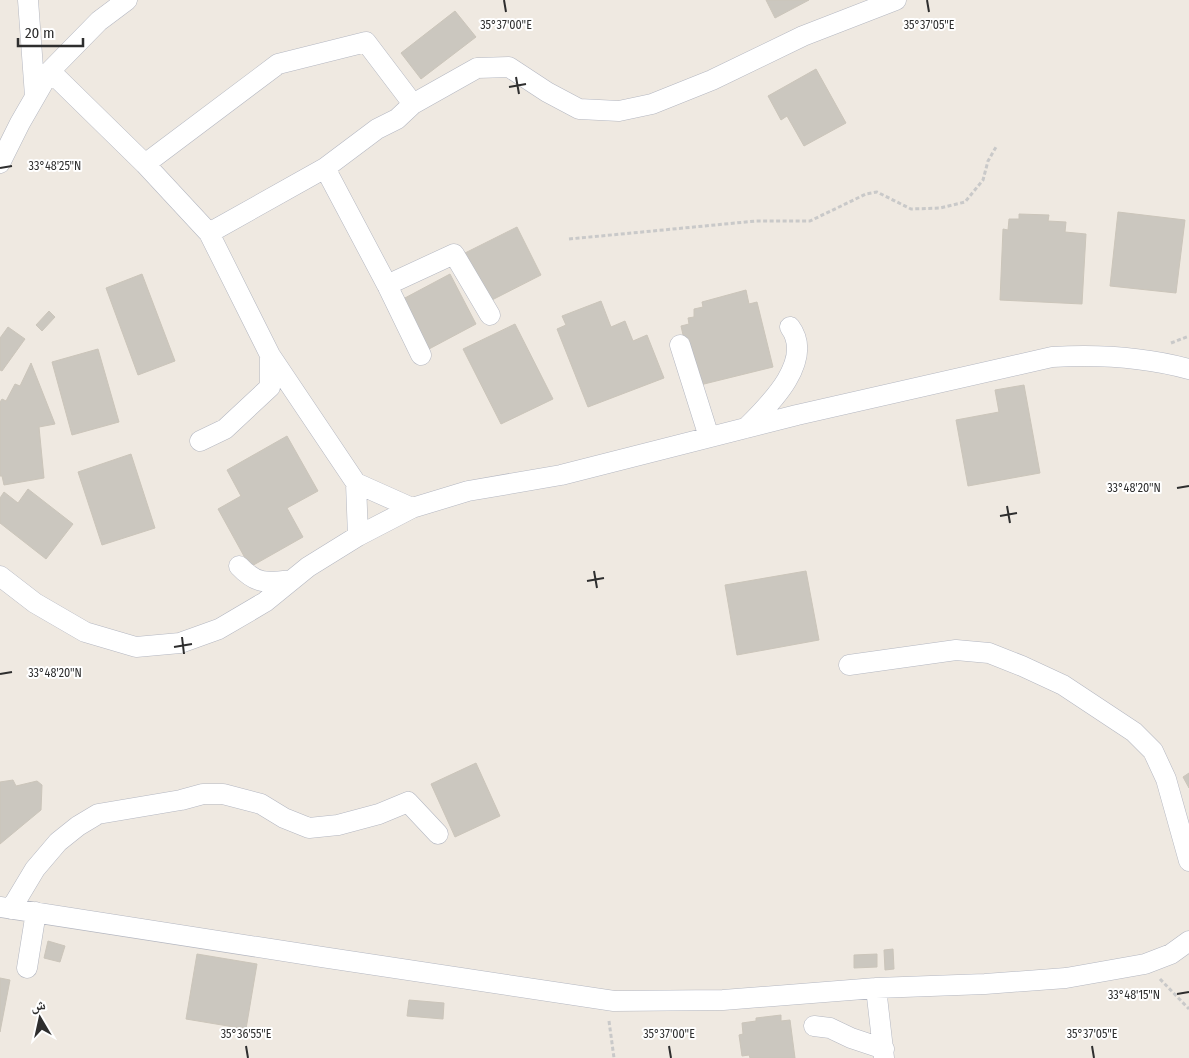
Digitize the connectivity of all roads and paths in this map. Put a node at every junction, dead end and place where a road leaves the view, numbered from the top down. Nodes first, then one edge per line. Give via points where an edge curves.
1 (28, 0) edge
2 (127, 0) edge
3 (896, 0) edge
4 (50, 71) junction
5 (35, 96) junction
6 (413, 104) junction
7 (996, 147) dead end
8 (0, 163) edge
9 (145, 164) junction
10 (324, 168) junction
11 (209, 233) junction
12 (569, 239) dead end
13 (387, 285) junction
14 (490, 315) dead end
15 (790, 327) dead end
16 (680, 344) dead end
17 (1189, 354) edge
18 (270, 355) junction
19 (420, 355) dead end
20 (1150, 360) junction
21 (1189, 369) edge
22 (746, 428) junction
23 (709, 437) junction
24 (200, 441) dead end
25 (356, 483) junction
26 (412, 508) junction
27 (358, 536) junction
28 (239, 566) dead end
29 (0, 576) edge
30 (292, 580) junction
31 (849, 665) dead end
32 (438, 834) dead end
33 (1189, 861) edge
34 (6, 908) edge
35 (36, 912) junction
36 (1189, 941) edge
37 (1145, 964) junction
38 (27, 968) dead end
39 (876, 988) junction
40 (614, 1000) junction
41 (1189, 1009) edge
42 (814, 1026) dead end
43 (884, 1054) edge
44 (614, 1058) edge

1 - 5 street
2 - 4 street via 99,21
3 - 6 street via 803,36 712,80 652,104 619,111 579,110 509,67 476,68
4 - 5 street
4 - 9 street
5 - 8 street
6 - 9 street via 366,42 278,64
6 - 10 street via 398,119 377,129
7 - 12 path via 983,180 966,202 940,208 911,209 876,192 810,221 756,221
9 - 11 street
10 - 11 street
10 - 13 street
11 - 18 street
13 - 14 street via 454,254
13 - 19 street
15 - 22 street via 795,333 797,348 794,366 773,401
16 - 23 street
17 - 20 street
18 - 24 street via 270,387 225,429
18 - 25 street
20 - 21 street
20 - 22 street via 1089,354 1052,357
22 - 23 street
23 - 26 street via 561,474 468,491
25 - 26 street
25 - 27 street
26 - 27 street
27 - 30 street
28 - 30 street via 249,576 264,583
29 - 30 street via 34,603 85,632 136,647 180,643 219,629 264,602
31 - 33 street via 956,650 989,653 1063,686 1134,732 1153,751 1166,779
32 - 34 street via 408,802 355,821 309,828 261,804 223,794 203,794 98,814 58,842
34 - 35 street
35 - 38 street
35 - 40 street
36 - 37 street via 1171,954
37 - 39 street via 1066,978
37 - 41 path
39 - 40 street via 723,1000
39 - 43 street
40 - 44 path via 609,1021
42 - 43 street via 830,1028

